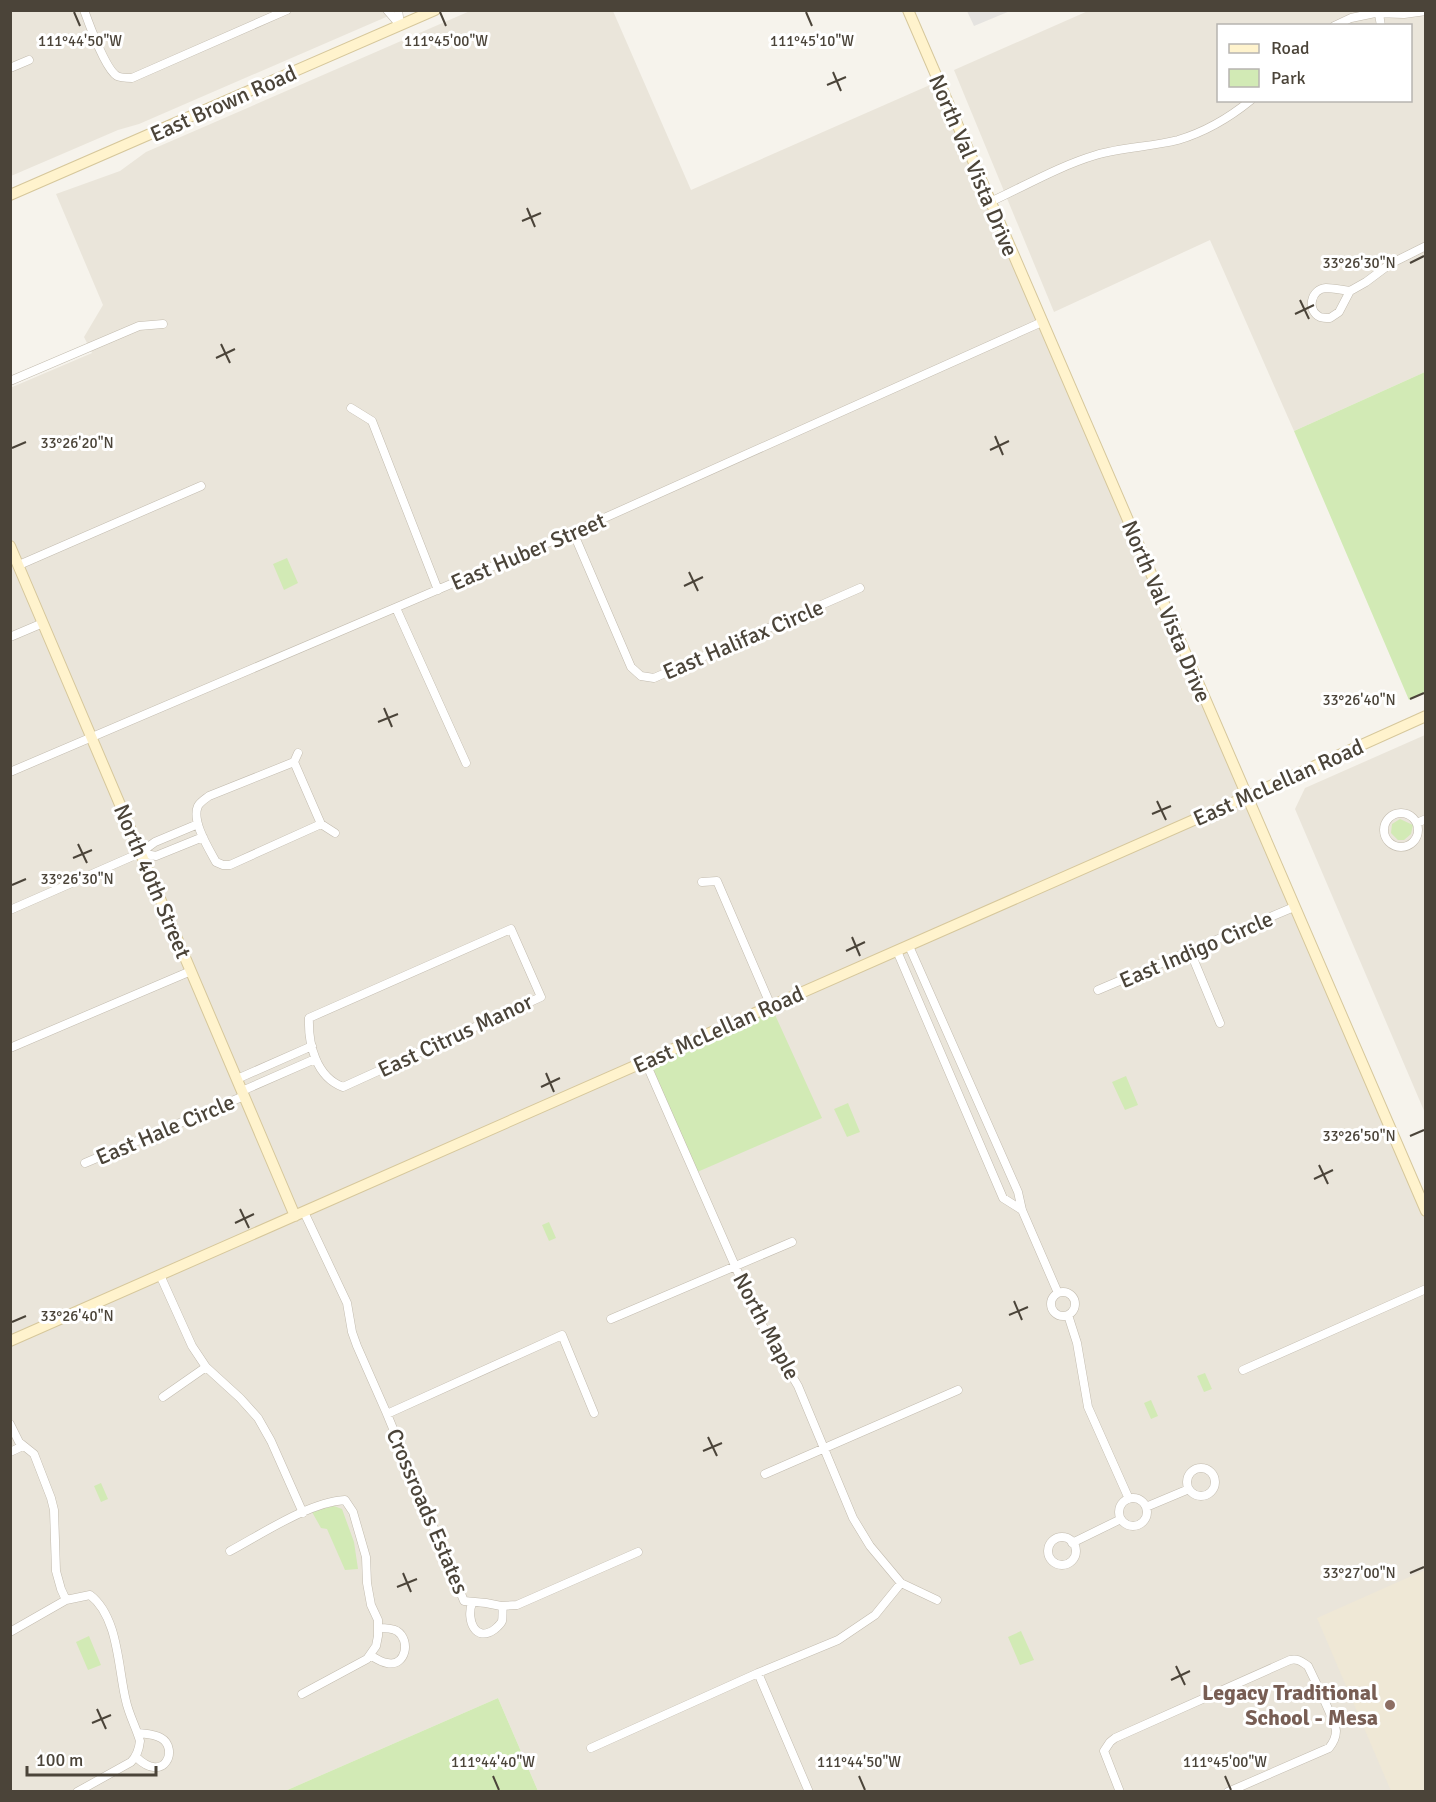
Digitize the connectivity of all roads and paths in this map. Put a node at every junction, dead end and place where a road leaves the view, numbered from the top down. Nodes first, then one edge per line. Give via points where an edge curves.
1 (84, 10) edge
2 (287, 10) edge
3 (387, 10) edge
4 (398, 10) edge
5 (435, 10) edge
6 (908, 10) edge
7 (1425, 10) edge
8 (1373, 13) edge
9 (1338, 24) edge
10 (400, 26) junction
11 (29, 60) dead end
12 (10, 68) edge
13 (1248, 102) edge
14 (10, 195) edge
15 (990, 202) junction
16 (1425, 246) edge
17 (1350, 291) junction
18 (1042, 322) junction
19 (163, 324) dead end
20 (10, 381) edge
21 (351, 408) dead end
22 (201, 486) dead end
23 (573, 532) junction
24 (10, 546) edge
25 (19, 565) junction
26 (860, 588) dead end
27 (438, 590) junction
28 (396, 608) junction
29 (43, 623) junction
30 (10, 637) edge
31 (1425, 716) edge
32 (91, 736) junction
33 (298, 753) dead end
34 (294, 762) junction
35 (466, 763) dead end
36 (10, 772) edge
37 (1246, 796) junction
38 (1425, 819) edge
39 (1417, 823) junction
40 (198, 824) junction
41 (321, 824) junction
42 (178, 832) junction
43 (335, 832) dead end
44 (203, 837) junction
45 (184, 845) junction
46 (140, 853) junction
47 (702, 882) dead end
48 (1294, 907) junction
49 (10, 910) edge
50 (909, 945) junction
51 (897, 951) junction
52 (1190, 951) junction
53 (191, 970) junction
54 (921, 974) junction
55 (910, 978) junction
56 (1098, 990) dead end
57 (929, 992) junction
58 (918, 997) junction
59 (771, 1006) junction
60 (1220, 1023) dead end
61 (945, 1028) junction
62 (932, 1032) junction
63 (312, 1046) junction
64 (10, 1048) edge
65 (315, 1059) junction
66 (645, 1061) junction
67 (237, 1079) junction
68 (243, 1094) junction
69 (997, 1148) junction
70 (984, 1154) junction
71 (85, 1163) dead end
72 (1022, 1210) junction
73 (1425, 1211) edge
74 (299, 1214) junction
75 (792, 1242) dead end
76 (735, 1266) junction
77 (160, 1275) junction
78 (1425, 1289) edge
79 (1058, 1293) junction
80 (1068, 1315) junction
81 (611, 1318) dead end
82 (10, 1341) edge
83 (206, 1367) junction
84 (1243, 1370) dead end
85 (958, 1390) dead end
86 (163, 1397) dead end
87 (594, 1413) dead end
88 (387, 1414) junction
89 (10, 1424) edge
90 (23, 1446) junction
91 (823, 1449) junction
92 (10, 1452) edge
93 (765, 1474) dead end
94 (1189, 1489) dead end
95 (1129, 1499) junction
96 (1146, 1507) junction
97 (303, 1513) junction
98 (1121, 1519) junction
99 (1072, 1543) dead end
100 (230, 1551) dead end
101 (638, 1552) dead end
102 (901, 1583) junction
103 (66, 1600) junction
104 (937, 1600) dead end
105 (472, 1603) junction
106 (503, 1606) junction
107 (378, 1628) junction
108 (10, 1632) edge
109 (370, 1655) junction
110 (758, 1673) junction
111 (302, 1694) dead end
112 (138, 1733) junction
113 (591, 1748) dead end
114 (136, 1757) junction
115 (77, 1791) edge
116 (809, 1791) edge
117 (1120, 1791) edge
118 (1228, 1791) edge

1 - 2 street via 108,66 116,76 132,78
3 - 10 street
4 - 10 street
5 - 10 street, East Brown Road
6 - 15 street, North Val Vista Drive
7 - 8 street
8 - 9 street
10 - 14 street, East Brown Road
11 - 12 street
13 - 15 street via 1208,129 1178,140 1097,155
15 - 18 street, North Val Vista Drive
16 - 17 street
17 - 17 street via 1324,288 1315,293 1311,301 1313,310 1330,318 1339,312
18 - 23 street, East Huber Street
18 - 37 street, North Val Vista Drive
19 - 20 street via 139,326
21 - 27 street via 372,421
22 - 25 street
23 - 26 street, East Halifax Circle via 631,667 641,676 654,678
23 - 27 street, East Huber Street
24 - 25 street, North 40th Street
25 - 29 street, North 40th Street
27 - 28 street, East Huber Street
28 - 32 street, East Huber Street
28 - 35 street
29 - 30 street
29 - 32 street, North 40th Street
31 - 37 street, East McLellan Road
32 - 36 street, East Huber Street
32 - 46 street, North 40th Street
33 - 34 street
34 - 40 street via 209,796 198,805
34 - 41 street
37 - 48 street, North Val Vista Drive
37 - 50 street, East McLellan Road
38 - 39 street
39 - 39 street via 1409,815 1397,813 1384,825 1385,836 1392,845 1407,846 1418,834
40 - 42 street
40 - 44 street
41 - 43 street
41 - 44 street via 230,865 216,862
42 - 45 street
42 - 46 street
44 - 45 street
45 - 46 street via 156,856
46 - 49 street
46 - 53 street, North 40th Street
47 - 59 street via 717,881
48 - 52 street, East Indigo Circle
48 - 73 street, North Val Vista Drive
50 - 51 street, East McLellan Road
50 - 54 street
51 - 55 street
51 - 59 street, East McLellan Road
52 - 56 street, East Indigo Circle
52 - 60 street
53 - 64 street
53 - 67 street, North 40th Street
54 - 55 street
54 - 57 street
55 - 58 street
57 - 58 street
57 - 61 street
58 - 62 street
59 - 66 street, East McLellan Road
61 - 62 street
61 - 69 street
62 - 70 street
63 - 65 street, East Citrus Manor
63 - 65 street, East Citrus Manor via 309,1018 511,929 541,997 343,1087 331,1083
63 - 67 street
65 - 68 street
66 - 74 street, East McLellan Road
66 - 76 street, North Maple
67 - 68 street, North 40th Street
68 - 71 street, East Hale Circle
68 - 74 street, North 40th Street
69 - 70 street
69 - 72 street via 1018,1192
70 - 72 street via 1003,1198
72 - 79 street
74 - 77 street, East McLellan Road
74 - 88 street, Crossroads Estates via 347,1304 357,1346
75 - 76 street
76 - 81 street
76 - 91 street, North Maple via 758,1318 798,1386
77 - 82 street, East McLellan Road
77 - 83 street via 192,1346
78 - 84 street
79 - 80 street via 1073,1299 1074,1307
79 - 80 street via 1052,1299 1052,1308 1059,1315
80 - 95 street via 1088,1407
83 - 86 street
83 - 97 street via 258,1418
85 - 91 street
87 - 88 street, Crossroads Estates via 562,1335
88 - 105 street, Crossroads Estates via 464,1601
89 - 90 street
90 - 92 street
90 - 103 street via 34,1454 54,1510 56,1571
91 - 93 street
91 - 102 street, North Maple via 853,1518
94 - 96 street
95 - 96 street via 1138,1499
95 - 98 street via 1121,1505
96 - 98 street via 1146,1518 1140,1525 1127,1525
97 - 100 street
97 - 107 street via 345,1500 353,1512 366,1557 367,1583
98 - 99 street
101 - 106 street, Crossroads Estates via 517,1605
102 - 104 street
102 - 110 street via 875,1615 838,1640
103 - 108 street
103 - 112 street via 90,1596 100,1604 116,1642 125,1698
105 - 106 street, Crossroads Estates
105 - 106 street, Crossroads Estates via 469,1616 481,1633 499,1626
107 - 109 street via 376,1646
107 - 109 street via 399,1633 405,1651 402,1658 388,1664
109 - 111 street
110 - 113 street
110 - 116 street
112 - 114 street
112 - 114 street via 160,1737 169,1748 169,1755 165,1763 152,1768
114 - 115 street
117 - 118 street via 1104,1756 1115,1738 1290,1660 1299,1660 1308,1666 1335,1726 1335,1738 1329,1748

